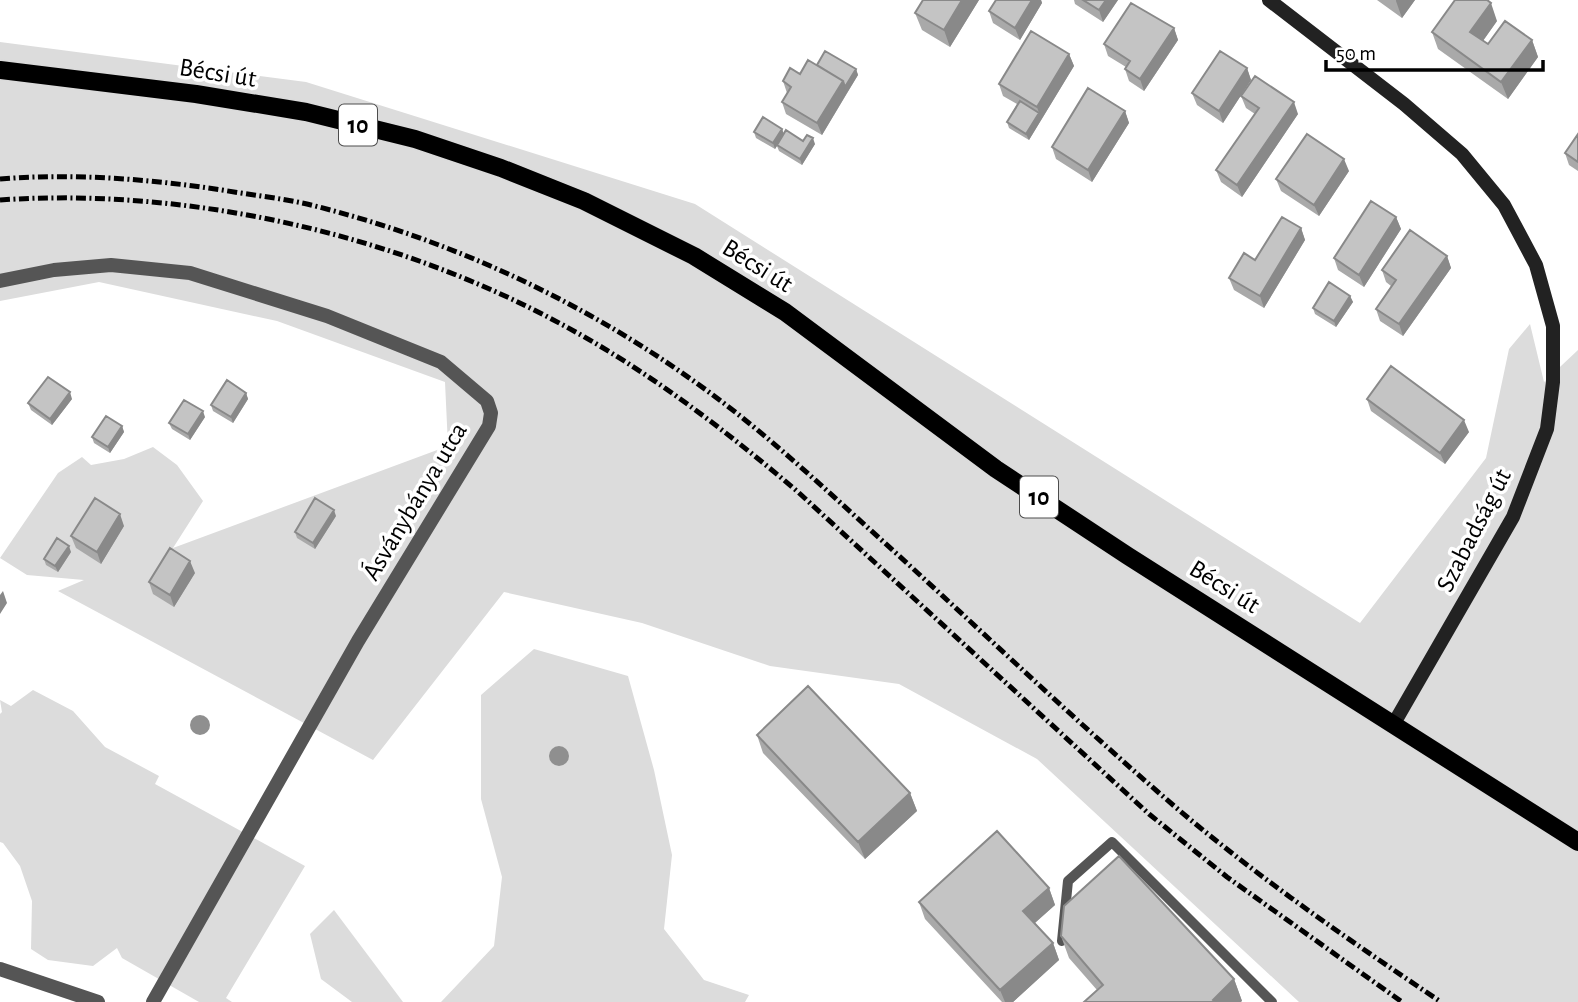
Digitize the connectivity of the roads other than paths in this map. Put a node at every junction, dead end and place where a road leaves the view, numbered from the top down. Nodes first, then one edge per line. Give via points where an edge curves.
1 (1269, 0) edge
2 (0, 70) edge
3 (0, 282) edge
4 (1393, 724) junction
5 (1578, 842) edge
6 (1062, 941) edge
7 (0, 970) edge
8 (98, 1002) edge
9 (153, 1002) edge
10 (1272, 1002) edge

1 - 4 main road, Szabadság út via 1462,154 1504,205 1535,265 1553,326 1547,429 1513,517
2 - 4 main road, Bécsi út / 10 via 306,112 415,139 584,201 694,256 785,312 996,469
3 - 9 street, Ásványbánya utca via 54,270 111,265 190,273 327,316 441,362 487,401 491,413 489,426 358,641
4 - 5 main road, 10
6 - 10 lane via 1068,881 1112,842
7 - 8 street

